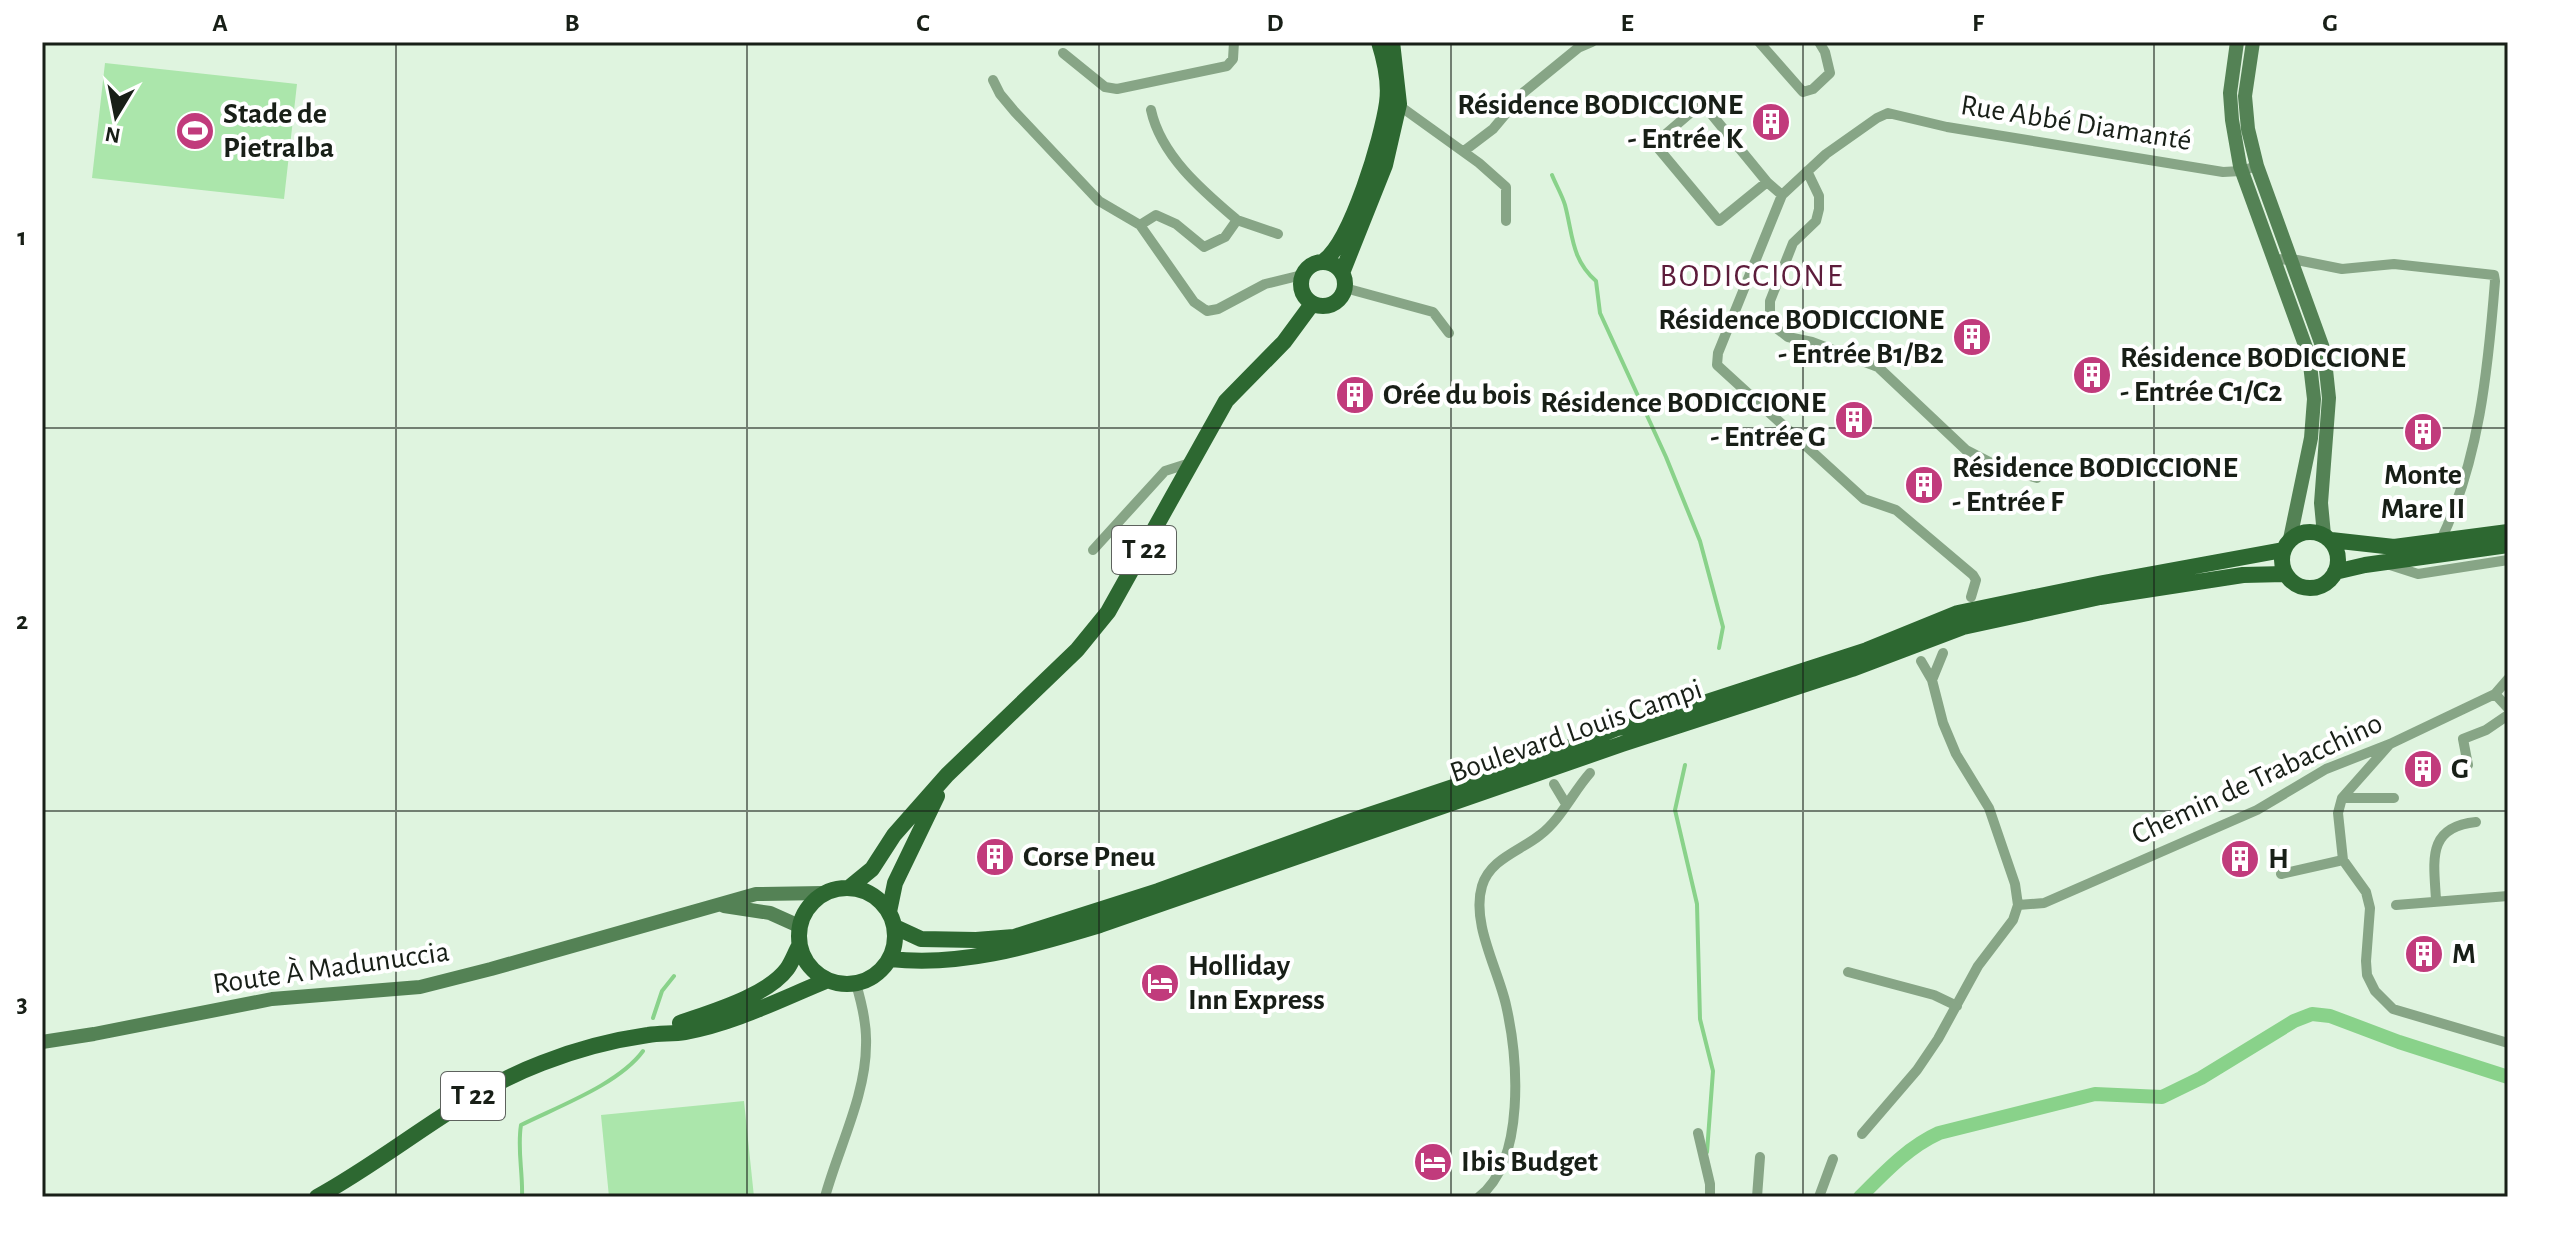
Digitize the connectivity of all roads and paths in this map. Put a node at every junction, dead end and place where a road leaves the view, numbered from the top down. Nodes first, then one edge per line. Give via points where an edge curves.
1 (1234, 42) edge
2 (1379, 42) edge
3 (1392, 42) edge
4 (1592, 42) edge
5 (1759, 42) edge
6 (1819, 42) edge
7 (2237, 42) edge
8 (2253, 42) edge
9 (1063, 53) dead end
10 (993, 80) dead end
11 (1393, 102) junction
12 (1151, 110) dead end
13 (1464, 151) junction
14 (2257, 166) junction
15 (1807, 171) junction
16 (2241, 171) junction
17 (1767, 182) junction
18 (1782, 195) junction
19 (1237, 220) junction
20 (1506, 221) dead end
21 (1140, 225) junction
22 (1278, 234) dead end
23 (2273, 259) junction
24 (1324, 261) junction
25 (2291, 261) junction
26 (1302, 275) junction
27 (1344, 280) junction
28 (1312, 304) junction
29 (1449, 333) dead end
30 (1190, 463) junction
31 (2037, 478) dead end
32 (2508, 532) edge
33 (2327, 538) junction
34 (2440, 542) junction
35 (2287, 544) junction
36 (2508, 545) edge
37 (1093, 550) dead end
38 (2508, 560) edge
39 (2385, 563) junction
40 (2335, 572) junction
41 (2285, 574) junction
42 (1971, 597) dead end
43 (1943, 653) dead end
44 (1921, 661) dead end
45 (2508, 679) edge
46 (1932, 680) junction
47 (2495, 694) junction
48 (2508, 708) edge
49 (2508, 715) edge
50 (2390, 744) junction
51 (2468, 765) dead end
52 (1590, 773) dead end
53 (947, 775) junction
54 (1554, 784) dead end
55 (2342, 798) junction
56 (2394, 798) dead end
57 (1566, 804) junction
58 (2476, 822) dead end
59 (2343, 860) junction
60 (2281, 874) dead end
61 (850, 887) junction
62 (824, 893) junction
63 (2508, 896) edge
64 (2436, 900) junction
65 (716, 905) junction
66 (2018, 905) junction
67 (2396, 905) dead end
68 (892, 920) junction
69 (799, 926) junction
70 (799, 946) junction
71 (890, 959) junction
72 (1848, 972) dead end
73 (828, 980) junction
74 (856, 984) junction
75 (1957, 1006) junction
76 (648, 1035) junction
77 (42, 1042) edge
78 (2508, 1043) edge
79 (1698, 1133) dead end
80 (1862, 1134) dead end
81 (1760, 1157) dead end
82 (1833, 1159) dead end
83 (317, 1197) edge
84 (825, 1197) edge
85 (1479, 1197) edge
86 (1710, 1197) edge
87 (1757, 1197) edge
88 (1819, 1197) edge

1 - 9 street via 1227,66 1117,89 1105,87
2 - 11 main road
3 - 11 main road
4 - 13 street via 1524,92 1493,129
5 - 6 street via 1803,92 1830,73
7 - 16 main road via 2230,93
8 - 14 main road via 2245,96
10 - 21 street via 1015,112 1099,201
11 - 13 street
11 - 24 main road via 1373,166
11 - 27 main road via 1385,165
12 - 19 street via 1173,155 1199,188
13 - 20 street via 1506,187
14 - 16 street, Rue Abbé Diamanté
14 - 25 main road
15 - 16 street, Rue Abbé Diamanté via 1888,113 1947,127
15 - 18 street
15 - 31 street via 1819,209 1816,221 1793,243 1770,301 1775,327 1788,337 1878,367 1966,450
16 - 23 main road
17 - 17 street via 1708,110 1696,108 1660,139 1658,148 1719,221
17 - 18 street
18 - 42 street via 1717,365 1864,499 1896,510 1973,575
19 - 21 street via 1225,237 1204,247 1156,215
19 - 22 street
21 - 26 street via 1194,302 1207,311 1265,284
23 - 25 street
23 - 35 main road via 2309,356 2314,399 2297,514
24 - 26 main road
24 - 27 main road
25 - 33 main road via 2324,351 2329,398 2321,503
25 - 34 street via 2342,269 2394,264 2494,275 2480,411 2468,467
26 - 28 main road via 1300,289
27 - 28 main road via 1339,300
27 - 29 street via 1433,312
28 - 30 main road, T 22 via 1284,342 1226,401
30 - 37 street via 1165,471
30 - 53 main road, T 22 via 1108,612 1077,650
32 - 34 main road
33 - 34 main road via 2394,547
33 - 35 main road via 2306,531
33 - 40 main road via 2338,556
35 - 41 main road via 2281,558
35 - 68 main road, Boulevard Louis Campi via 1958,613 1867,650 1617,728 1014,937 921,939
36 - 39 main road
38 - 39 street via 2418,574
39 - 40 main road
40 - 41 main road via 2326,583 2308,588
41 - 71 main road, Boulevard Louis Campi via 2126,593 1963,627 1100,925 978,958
43 - 46 street
44 - 46 street
45 - 47 street, Chemin de Trabacchino
46 - 66 street via 1956,754 1989,808
47 - 48 street
47 - 50 street, Chemin de Trabacchino
49 - 51 street via 2463,739
50 - 55 street
50 - 66 street, Chemin de Trabacchino via 2326,769 2257,810 2100,879 2044,903
52 - 57 street
53 - 61 main road, T 22 via 894,835 872,869
53 - 68 main road, T 22 via 895,883
54 - 57 street
55 - 56 street
55 - 59 street via 2338,813
57 - 85 street via 1542,834 1492,869 1478,905 1506,1003 1515,1106 1508,1153 1499,1175
58 - 64 street via 2446,831 2434,854
59 - 60 street
59 - 78 street via 2366,892 2370,908 2366,961 2375,991 2393,1009
61 - 62 main road
61 - 68 main road via 873,895
62 - 65 main road, Route À Madunuccia via 756,894
62 - 69 main road via 812,901
63 - 64 street
64 - 67 street
65 - 69 main road, Route À Madunuccia via 770,913
65 - 77 main road, Route À Madunuccia via 420,987 272,999
66 - 75 street
68 - 71 main road
69 - 70 main road
70 - 73 main road via 809,967
70 - 76 main road, T 22 via 774,982 722,1010
71 - 74 main road via 870,979
72 - 75 street
73 - 74 main road
73 - 76 main road, T 22 via 733,1019
74 - 84 street via 867,1047
75 - 80 street via 1917,1070
76 - 83 main road, T 22 via 542,1063 479,1092
79 - 86 street
81 - 87 street
82 - 88 street

